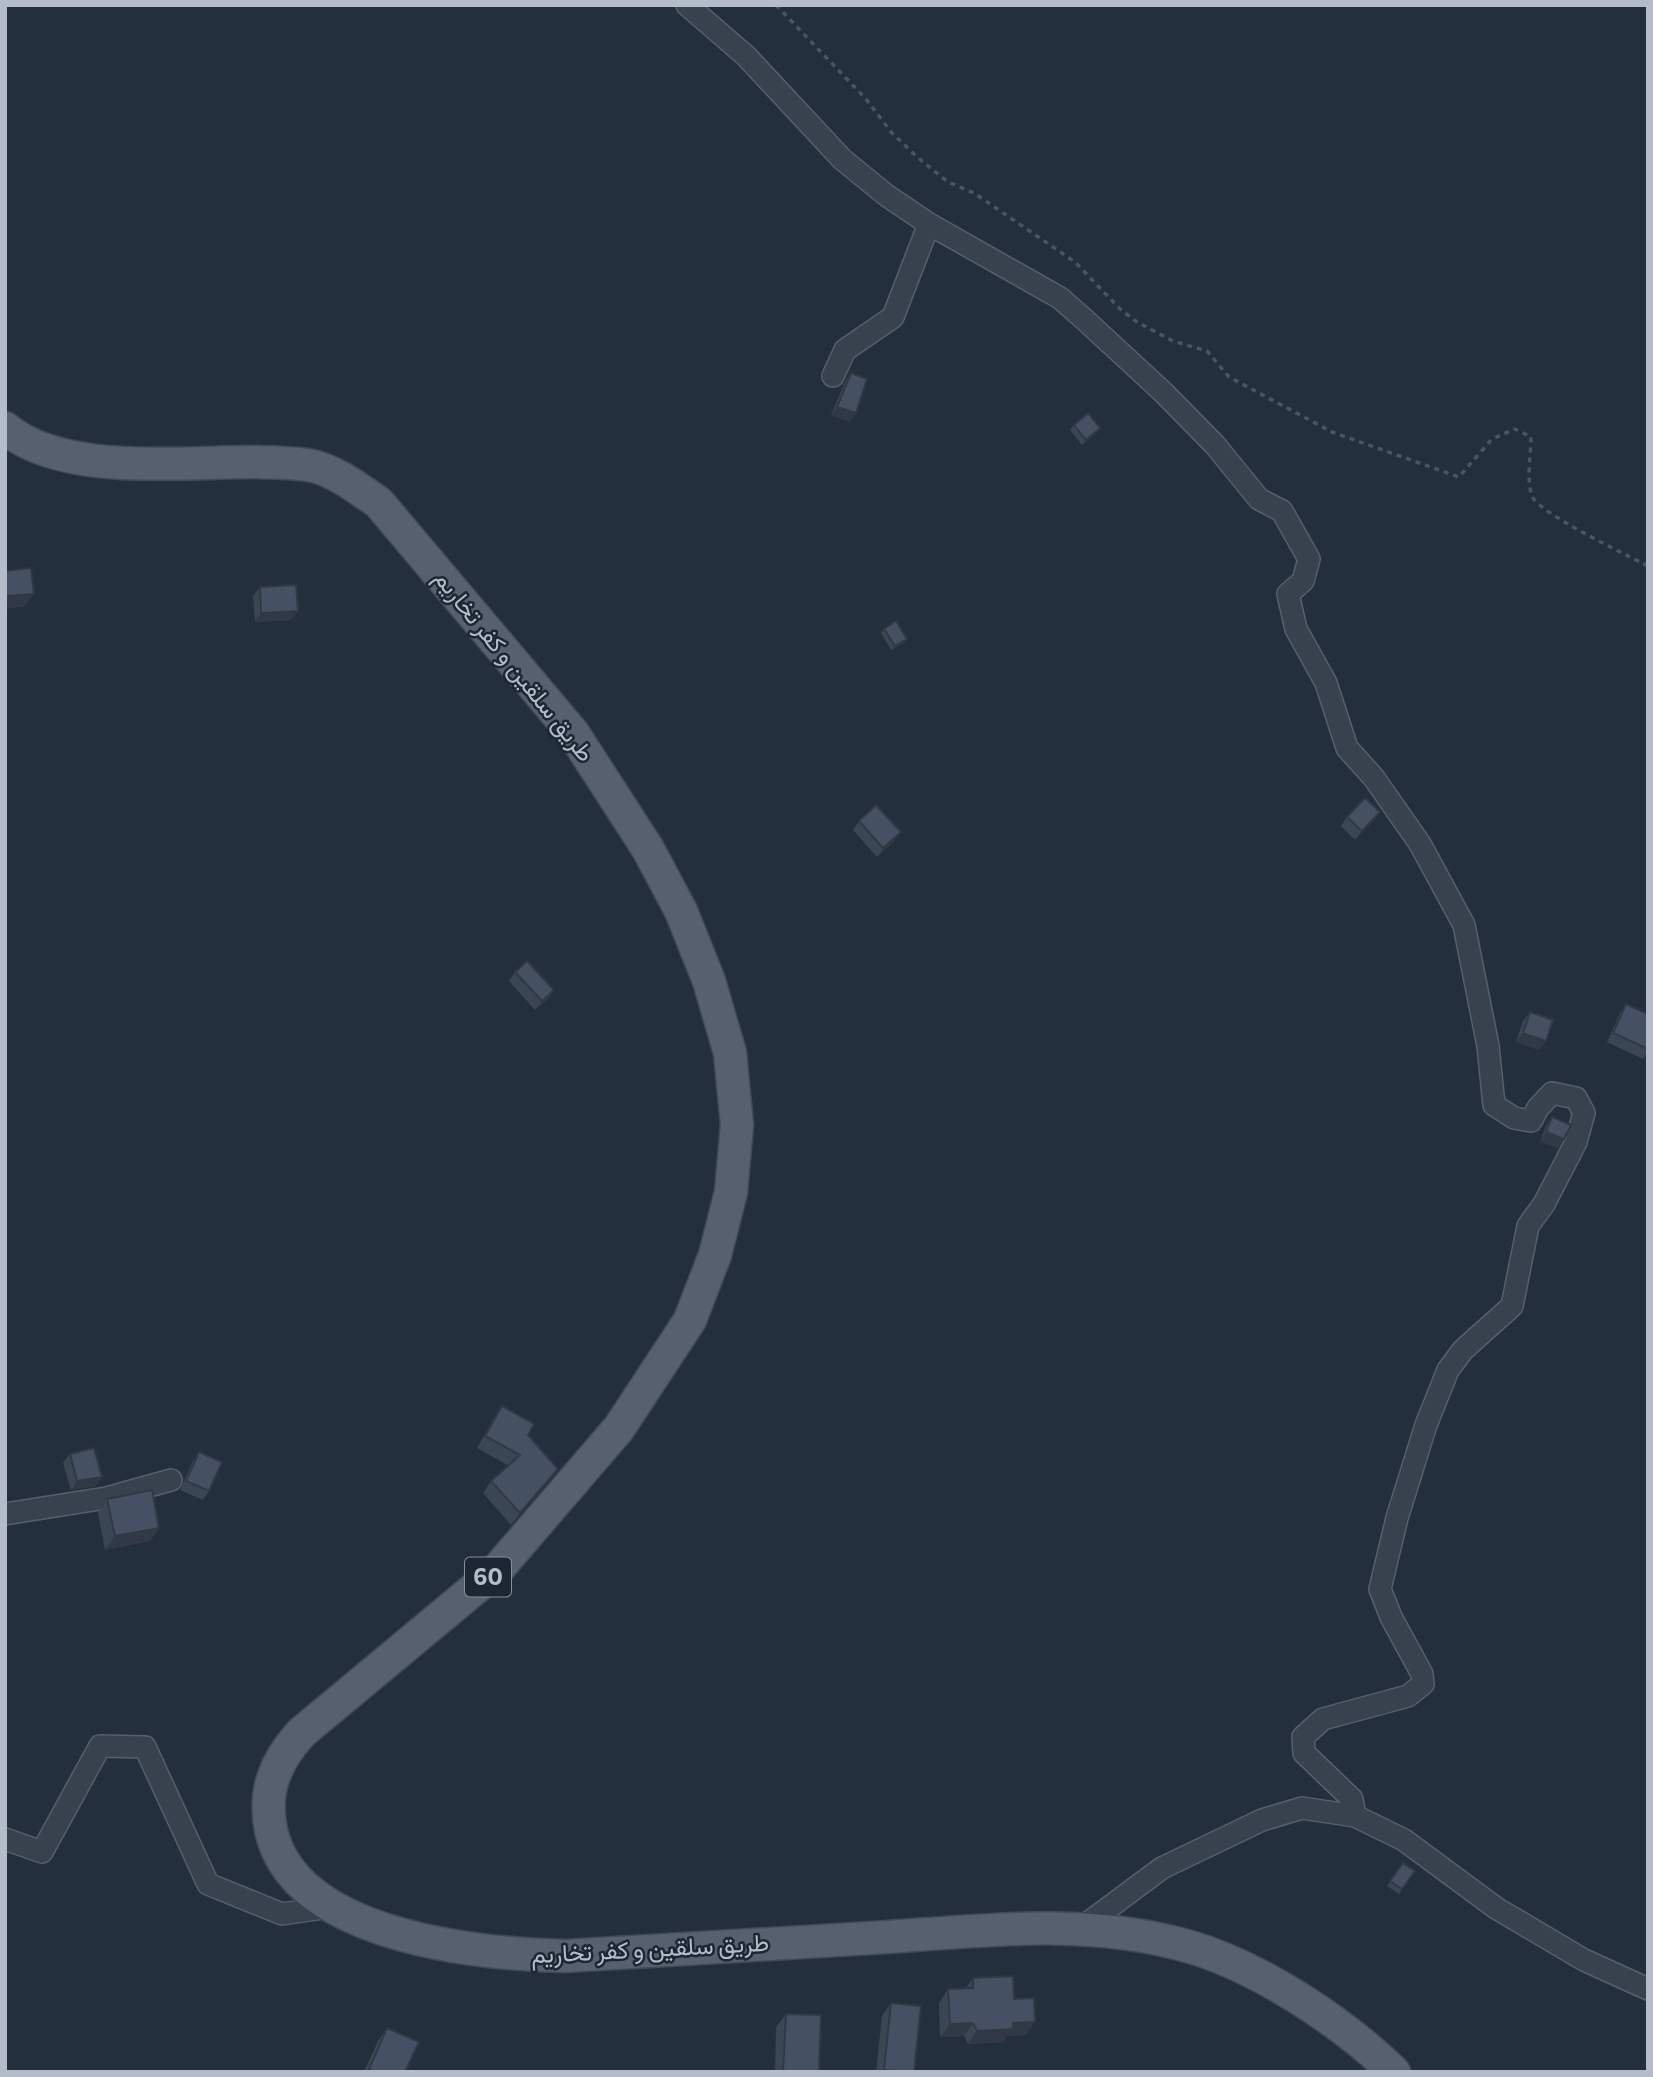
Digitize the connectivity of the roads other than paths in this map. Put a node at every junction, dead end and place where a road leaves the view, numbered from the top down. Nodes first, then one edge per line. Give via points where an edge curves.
1 (687, 5) edge
2 (929, 224) junction
3 (834, 376) dead end
4 (5, 428) edge
5 (172, 1480) dead end
6 (5, 1514) edge
7 (1355, 1816) junction
8 (5, 1839) edge
9 (331, 1907) junction
10 (1080, 1929) junction
11 (1648, 1989) edge
12 (1394, 2072) edge

1 - 2 street via 746,56 842,159
2 - 3 street via 893,317 845,350
2 - 7 street via 1060,298 1164,393 1241,473 1259,499 1282,511 1309,559 1303,581 1288,594 1296,629 1326,683 1347,748 1420,844 1464,925 1488,1046 1494,1105 1514,1118 1531,1121 1552,1093 1576,1098 1584,1113 1576,1142 1528,1226 1512,1306 1463,1350 1448,1370 1397,1518 1380,1589 1423,1684 1408,1696 1323,1719 1304,1737 1304,1753 1352,1799
4 - 9 main road, طريق سلقين و كفر تخاريم / 60 via 45,450 91,461 311,466 350,483 379,503 573,733 648,849 681,911 709,981 730,1053 737,1125 731,1192 715,1255 690,1320 657,1373 619,1428 497,1570 301,1733 283,1754 270,1782 267,1811 273,1839 300,1880
5 - 6 street via 106,1498
7 - 10 street via 1302,1808 1262,1820 1162,1868
7 - 11 street via 1404,1840 1516,1920
8 - 9 street via 41,1852 100,1746 145,1747 208,1884 282,1913
9 - 10 main road, طريق سلقين و كفر تخاريم / 60 via 411,1937 515,1955
10 - 12 main road, طريق سلقين و كفر تخاريم / 60 via 1131,1933 1190,1946 1241,1968 1300,2000

